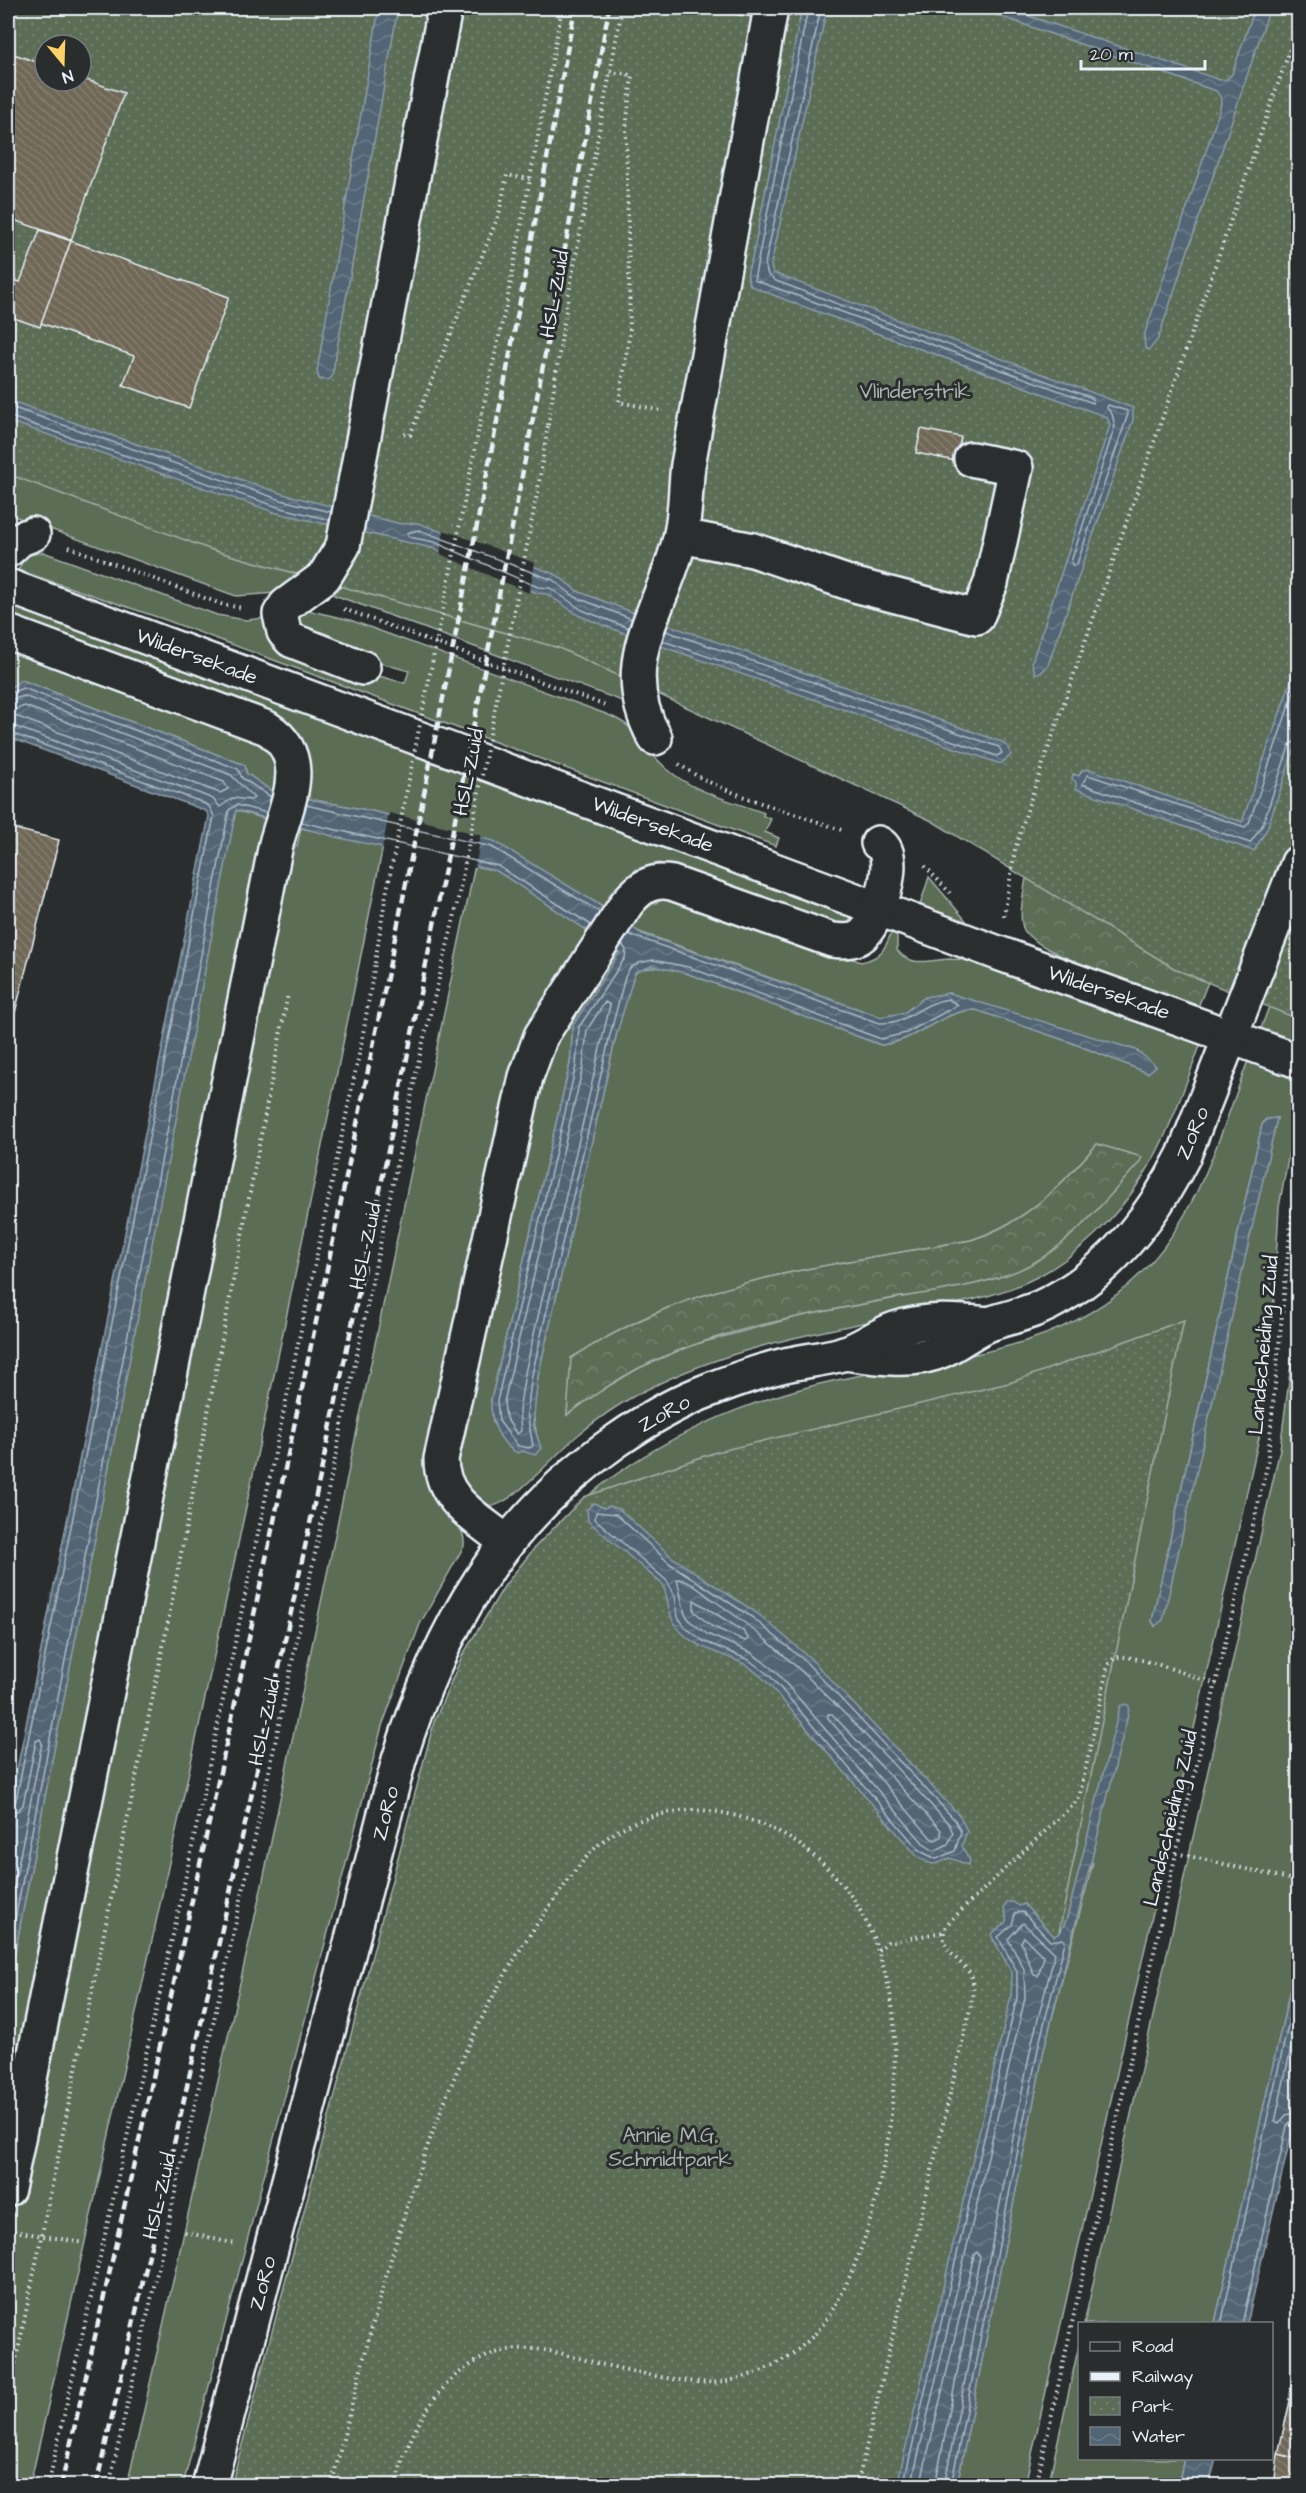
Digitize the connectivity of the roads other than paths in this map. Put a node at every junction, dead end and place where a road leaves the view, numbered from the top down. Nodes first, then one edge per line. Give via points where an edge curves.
1 (445, 8) edge
2 (771, 8) edge
3 (971, 459) dead end
4 (681, 536) junction
5 (8, 585) edge
6 (8, 632) edge
7 (363, 668) dead end
8 (655, 738) road end
9 (878, 843) road end
10 (1299, 863) edge
11 (878, 907) junction
12 (1231, 1035) junction
13 (1299, 1061) edge
14 (506, 1542) junction
15 (8, 2189) edge
16 (209, 2486) edge

1 - 7 street via 345,537 332,568 280,614 284,632 291,640
2 - 4 street via 688,465
3 - 4 street via 1016,468 991,584 977,617 855,585 753,550
4 - 8 street via 647,629 637,685 643,713
5 - 11 street, Wildersekade
6 - 15 street via 267,728 289,747 293,766
9 - 11 street via 886,850 889,869
10 - 12 street, ZoRo
11 - 12 street, Wildersekade
11 - 14 street via 865,933 858,939 841,941 661,880 645,886 627,903 541,1036 532,1057 441,1459 442,1478 453,1497
12 - 13 street, Wildersekade
12 - 14 street, ZoRo via 1184,1155 1165,1192 1140,1228 1059,1298 990,1324 941,1351 902,1359 844,1353 756,1374 671,1407 566,1479
14 - 16 street, ZoRo via 452,1626 413,1715

